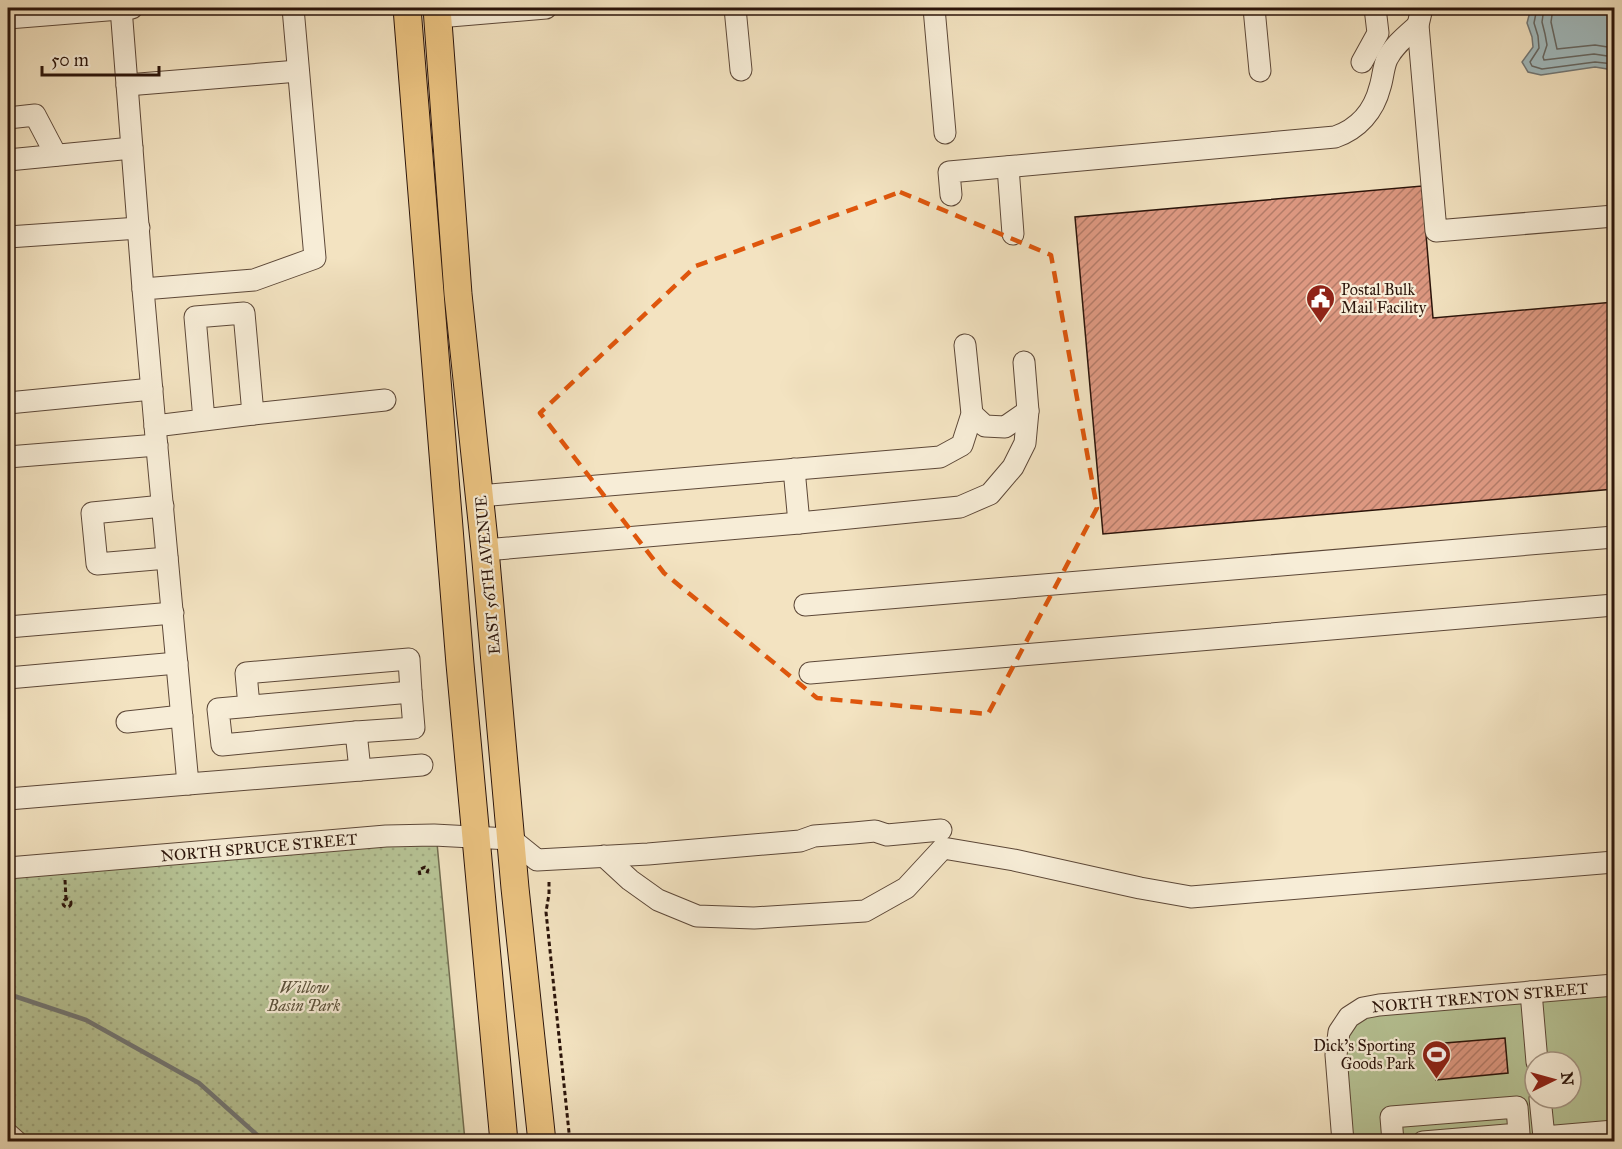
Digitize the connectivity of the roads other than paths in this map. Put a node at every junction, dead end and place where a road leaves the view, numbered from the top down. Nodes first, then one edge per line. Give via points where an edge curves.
1 (126, 8) edge
2 (293, 8) edge
3 (407, 8) edge
4 (546, 8) edge
5 (735, 8) edge
6 (934, 8) edge
7 (1254, 8) edge
8 (1376, 8) edge
9 (438, 12) edge
10 (1420, 16) edge
11 (8, 18) edge
12 (1362, 62) dead end
13 (741, 70) dead end
14 (298, 71) junction
15 (1260, 71) dead end
16 (127, 85) junction
17 (8, 118) edge
18 (945, 133) dead end
19 (132, 148) junction
20 (56, 155) junction
21 (8, 160) edge
22 (1008, 167) junction
23 (951, 195) dead end
24 (1614, 216) edge
25 (139, 228) junction
26 (1013, 234) dead end
27 (8, 237) edge
28 (143, 289) junction
29 (965, 345) dead end
30 (1024, 362) dead end
31 (152, 389) junction
32 (385, 400) dead end
33 (8, 403) edge
34 (1028, 411) junction
35 (253, 414) junction
36 (972, 414) junction
37 (204, 420) junction
38 (156, 435) junction
39 (8, 457) edge
40 (794, 470) junction
41 (479, 496) junction
42 (163, 506) junction
43 (799, 523) junction
44 (1614, 537) edge
45 (485, 550) junction
46 (167, 558) junction
47 (805, 605) dead end
48 (1614, 605) edge
49 (173, 613) junction
50 (8, 627) edge
51 (177, 663) junction
52 (810, 673) dead end
53 (8, 678) edge
54 (411, 692) junction
55 (249, 706) junction
56 (182, 716) junction
57 (127, 722) dead end
58 (356, 732) junction
59 (422, 765) dead end
60 (360, 770) junction
61 (188, 784) junction
62 (8, 800) edge
63 (941, 830) dead end
64 (475, 837) junction
65 (511, 839) junction
66 (604, 856) junction
67 (1614, 862) edge
68 (8, 868) edge
69 (1614, 985) edge
70 (1531, 992) junction
71 (1536, 1050) edge
72 (1541, 1110) edge
73 (1614, 1131) edge
74 (8, 1134) edge
75 (17, 1142) edge
76 (504, 1142) edge
77 (543, 1142) edge
78 (1343, 1142) edge
79 (1393, 1142) edge
80 (1423, 1142) edge

1 - 11 street
1 - 16 street
2 - 14 street
3 - 64 main road, EAST 56TH AVENUE
4 - 9 street
5 - 13 street
6 - 18 street
7 - 15 street
8 - 12 street via 1378,33
9 - 41 main road, EAST 56TH AVENUE via 458,294
10 - 22 street via 1385,62 1380,89 1370,110 1357,126 1335,137
10 - 24 street via 1436,231
14 - 16 street
14 - 28 street via 315,258 255,280
16 - 19 street
17 - 20 street via 34,115
19 - 20 street
19 - 25 street
20 - 21 street
22 - 23 street via 949,172
22 - 26 street
25 - 27 street
25 - 28 street
28 - 31 street
29 - 36 street
30 - 34 street
31 - 33 street
31 - 38 street
32 - 35 street
34 - 36 street via 1005,427 985,426
34 - 43 street via 1025,442 1013,467 990,494 960,507
35 - 37 street
35 - 37 street via 244,313 195,317
36 - 40 street via 962,445 940,457
37 - 38 street
38 - 39 street
38 - 42 street
40 - 41 street
40 - 43 street
41 - 45 main road, EAST 56TH AVENUE
42 - 46 street
42 - 46 street via 92,513 97,564
43 - 45 street
44 - 47 street
45 - 65 main road, EAST 56TH AVENUE
46 - 49 street
48 - 52 street
49 - 50 street
49 - 51 street
51 - 53 street
51 - 56 street
54 - 55 street
54 - 55 street via 409,659 246,674
54 - 58 street via 414,728
55 - 58 street via 218,709 222,745
56 - 57 street
56 - 61 street
58 - 60 street
59 - 60 street
60 - 61 street
61 - 62 street
63 - 66 street via 887,835 854,832 800,841
64 - 65 street, NORTH SPRUCE STREET
64 - 68 street, NORTH SPRUCE STREET via 386,836
64 - 76 main road, EAST 56TH AVENUE
65 - 66 street via 537,860
65 - 77 main road, EAST 56TH AVENUE
66 - 67 street via 658,900 697,916 754,918 865,911 906,888 943,848 1191,897
69 - 70 street, NORTH TRENTON STREET
70 - 71 street
70 - 78 street, NORTH TRENTON STREET via 1379,1005 1348,1017 1339,1032 1336,1055
72 - 73 street via 1544,1137
74 - 75 street
79 - 80 street via 1391,1117 1517,1107 1519,1134

